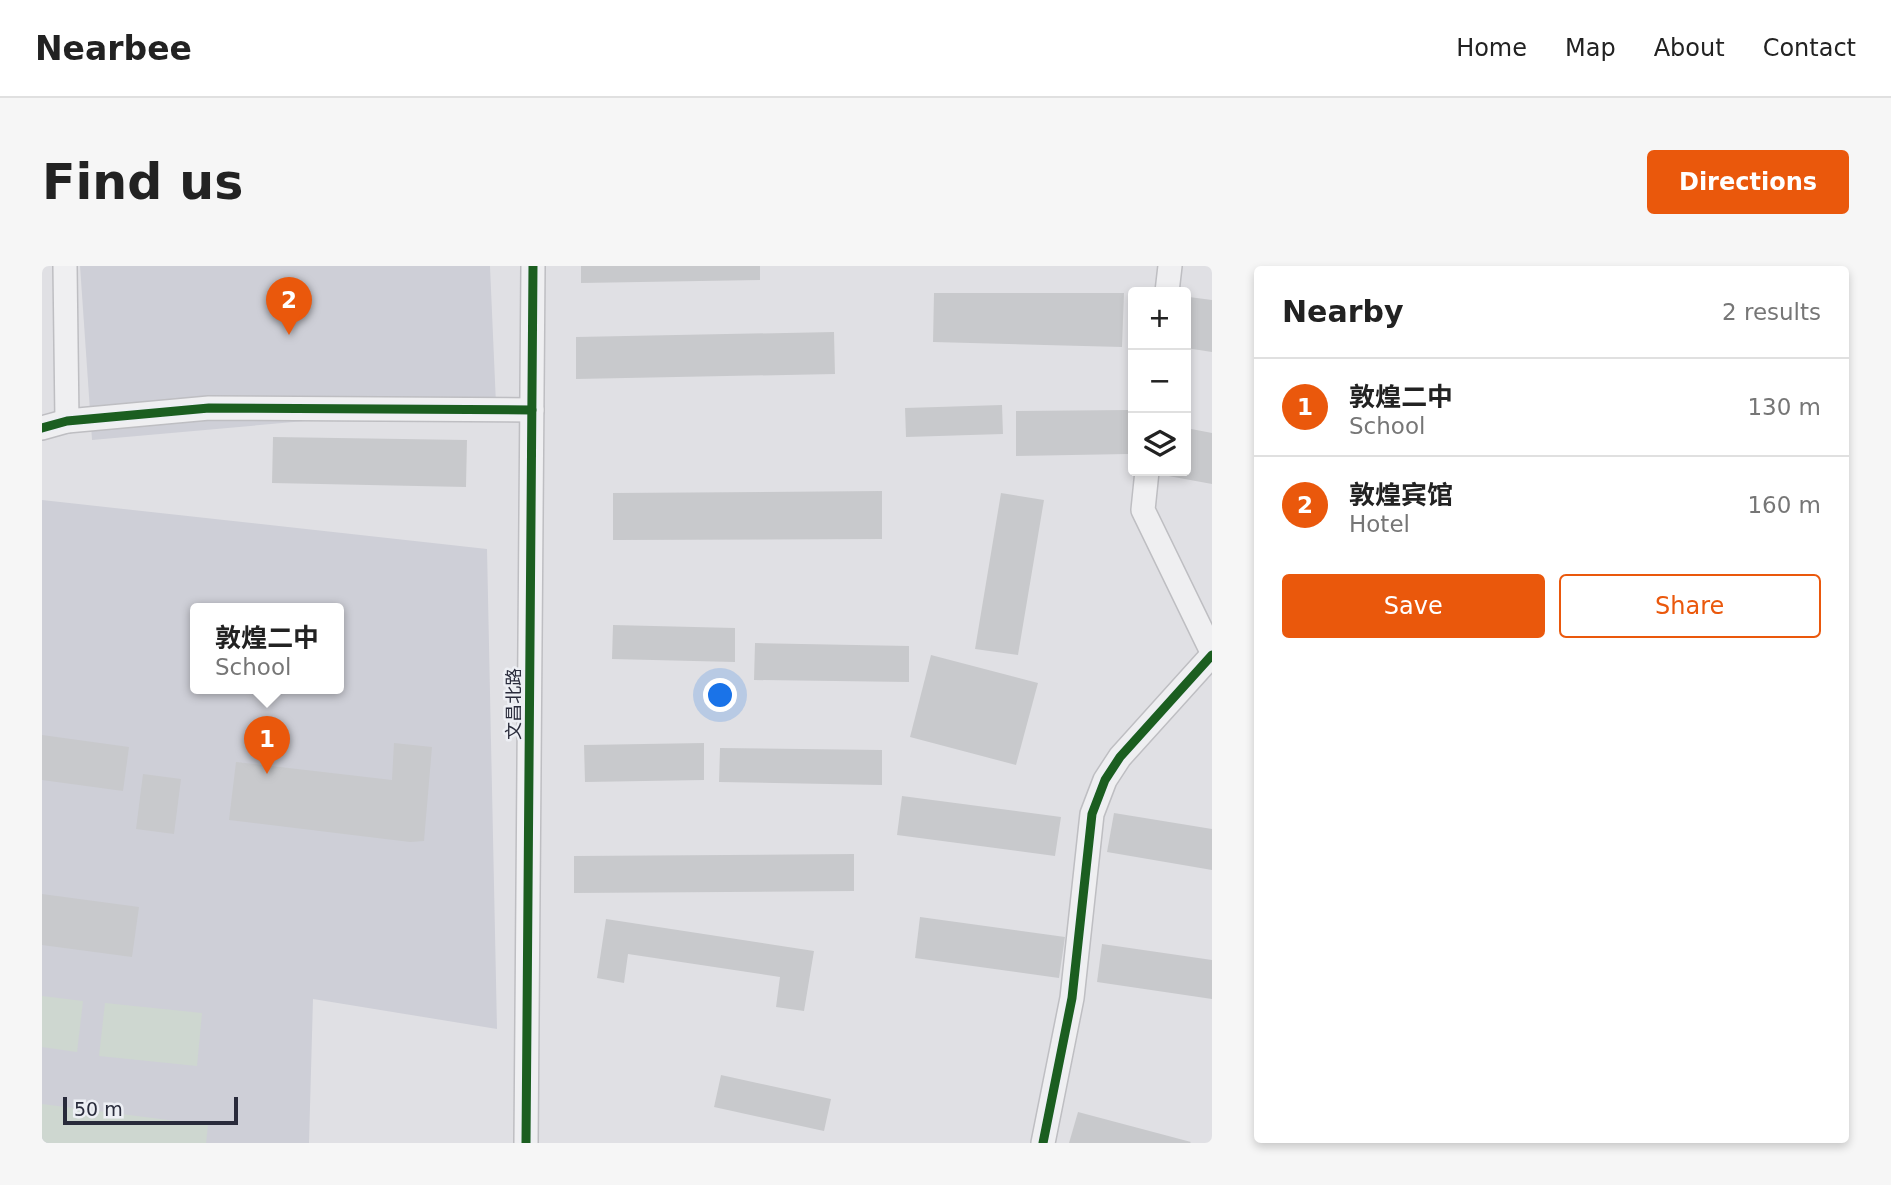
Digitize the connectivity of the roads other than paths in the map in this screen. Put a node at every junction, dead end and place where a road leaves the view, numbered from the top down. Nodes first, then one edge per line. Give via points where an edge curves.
1 (65, 266) edge
2 (533, 266) edge
3 (1170, 266) edge
4 (1168, 287) edge
5 (532, 410) junction
6 (67, 421) junction
7 (42, 428) edge
8 (1146, 476) edge
9 (1212, 653) edge
10 (526, 1143) edge
11 (1043, 1143) edge

1 - 6 street
2 - 5 street, 文昌北路
3 - 4 street
5 - 6 street via 209,408
5 - 10 street, 文昌北路
6 - 7 street
8 - 9 street via 1143,510
9 - 11 street via 1120,757 1105,780 1093,814 1072,998

